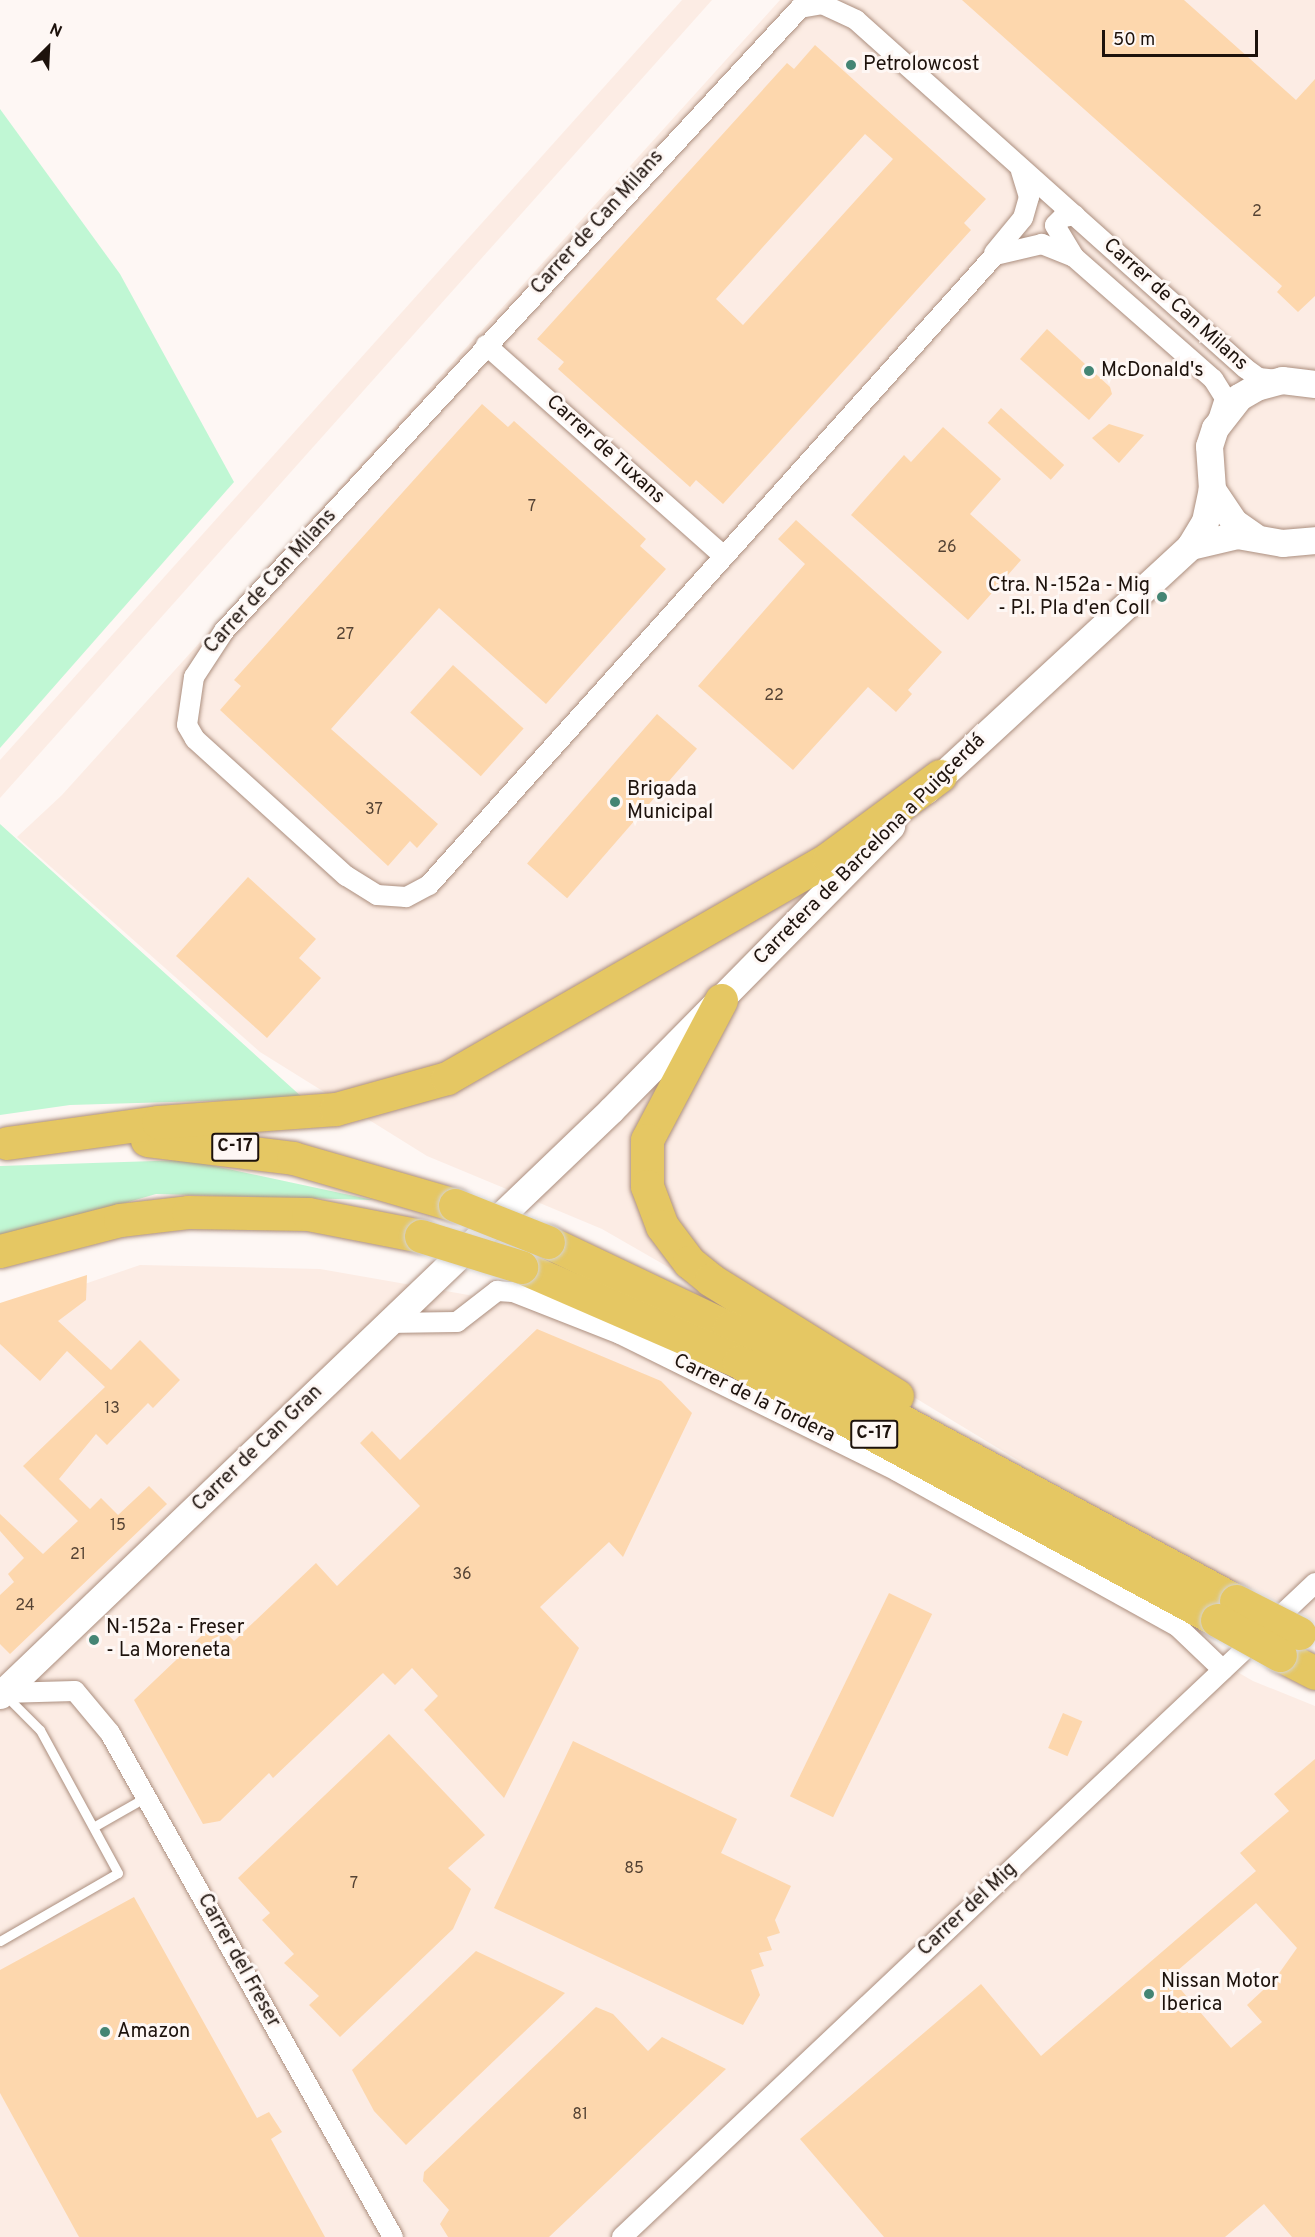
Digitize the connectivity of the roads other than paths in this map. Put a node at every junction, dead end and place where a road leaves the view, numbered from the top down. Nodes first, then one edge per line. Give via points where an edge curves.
1 (1018, 164) junction
2 (1075, 215) junction
3 (1074, 257) junction
4 (981, 268) junction
5 (486, 345) junction
6 (1282, 380) junction
7 (1315, 384) edge
8 (1215, 428) junction
9 (1212, 489) junction
10 (1254, 536) junction
11 (1315, 540) edge
12 (1190, 546) junction
13 (724, 556) junction
14 (940, 776) junction
15 (721, 1000) junction
16 (4, 1144) edge
17 (510, 1203) joint
18 (0, 1251) edge
19 (387, 1323) junction
20 (1063, 1508) junction
21 (1315, 1583) edge
22 (1227, 1611) junction
23 (1298, 1643) edge
24 (1223, 1670) junction
25 (1315, 1673) edge
26 (1, 1695) edge
27 (146, 1797) junction
28 (96, 1826) junction
29 (0, 1941) edge
30 (393, 2237) edge
31 (622, 2237) edge

1 - 2 street, Carrer de Can Milans
1 - 4 street, Carrer de Can Milans via 1028,180 1023,219
1 - 5 street, Carrer de Can Milans via 856,20 822,4 800,8
2 - 3 street, Carrer de Can Milans via 1063,217 1055,225
2 - 6 street, Carrer de Can Milans via 1245,368 1259,378
3 - 4 street, Carrer de Can Milans via 1058,248 1026,244 995,255
3 - 8 street, Carrer de Can Milans via 1220,387 1225,398
4 - 13 street, Carrer de Can Milans
5 - 13 street, Carrer de Tuxans
5 - 13 street, Carrer de Can Milans via 224,631 200,663 188,694 187,725 195,739 346,876 377,895 393,898 429,885
6 - 7 main road
6 - 8 main road via 1239,397
8 - 9 main road via 1209,446
9 - 10 main road via 1234,522
9 - 12 main road, Carretera de Barcelona a Puigcerdá via 1205,521
10 - 11 main road via 1282,543
10 - 12 main road
12 - 14 main road, Carretera de Barcelona a Puigcerdá
14 - 15 main road, Carretera de Barcelona a Puigcerdá
14 - 16 highway via 829,858 447,1078 336,1109 158,1122
15 - 17 main road, Carretera de Barcelona a Puigcerdá
15 - 20 highway via 647,1140 647,1186 675,1246 711,1280 849,1364
16 - 20 highway, C-17, bridge via 108,1138 231,1147 342,1171 455,1205 548,1242 729,1328
17 - 19 main road, Carrer de Can Gran
18 - 22 highway, C-17, bridge via 120,1220 188,1212 308,1215 422,1236 521,1266 740,1362
19 - 24 street, Carrer de la Tordera via 457,1322 496,1291 513,1292 620,1334 897,1470 1168,1621
19 - 26 main road, Carrer de Can Gran
20 - 22 highway, C-17
21 - 24 street, Carrer del Mig
22 - 23 highway, C-17, bridge
23 - 25 highway, C-17
24 - 31 street, Carrer del Mig
26 - 27 street, Carrer del Freser via 75,1691 111,1733
26 - 28 lane via 37,1726
27 - 28 lane
27 - 30 street, Carrer del Freser
28 - 29 lane via 118,1873

